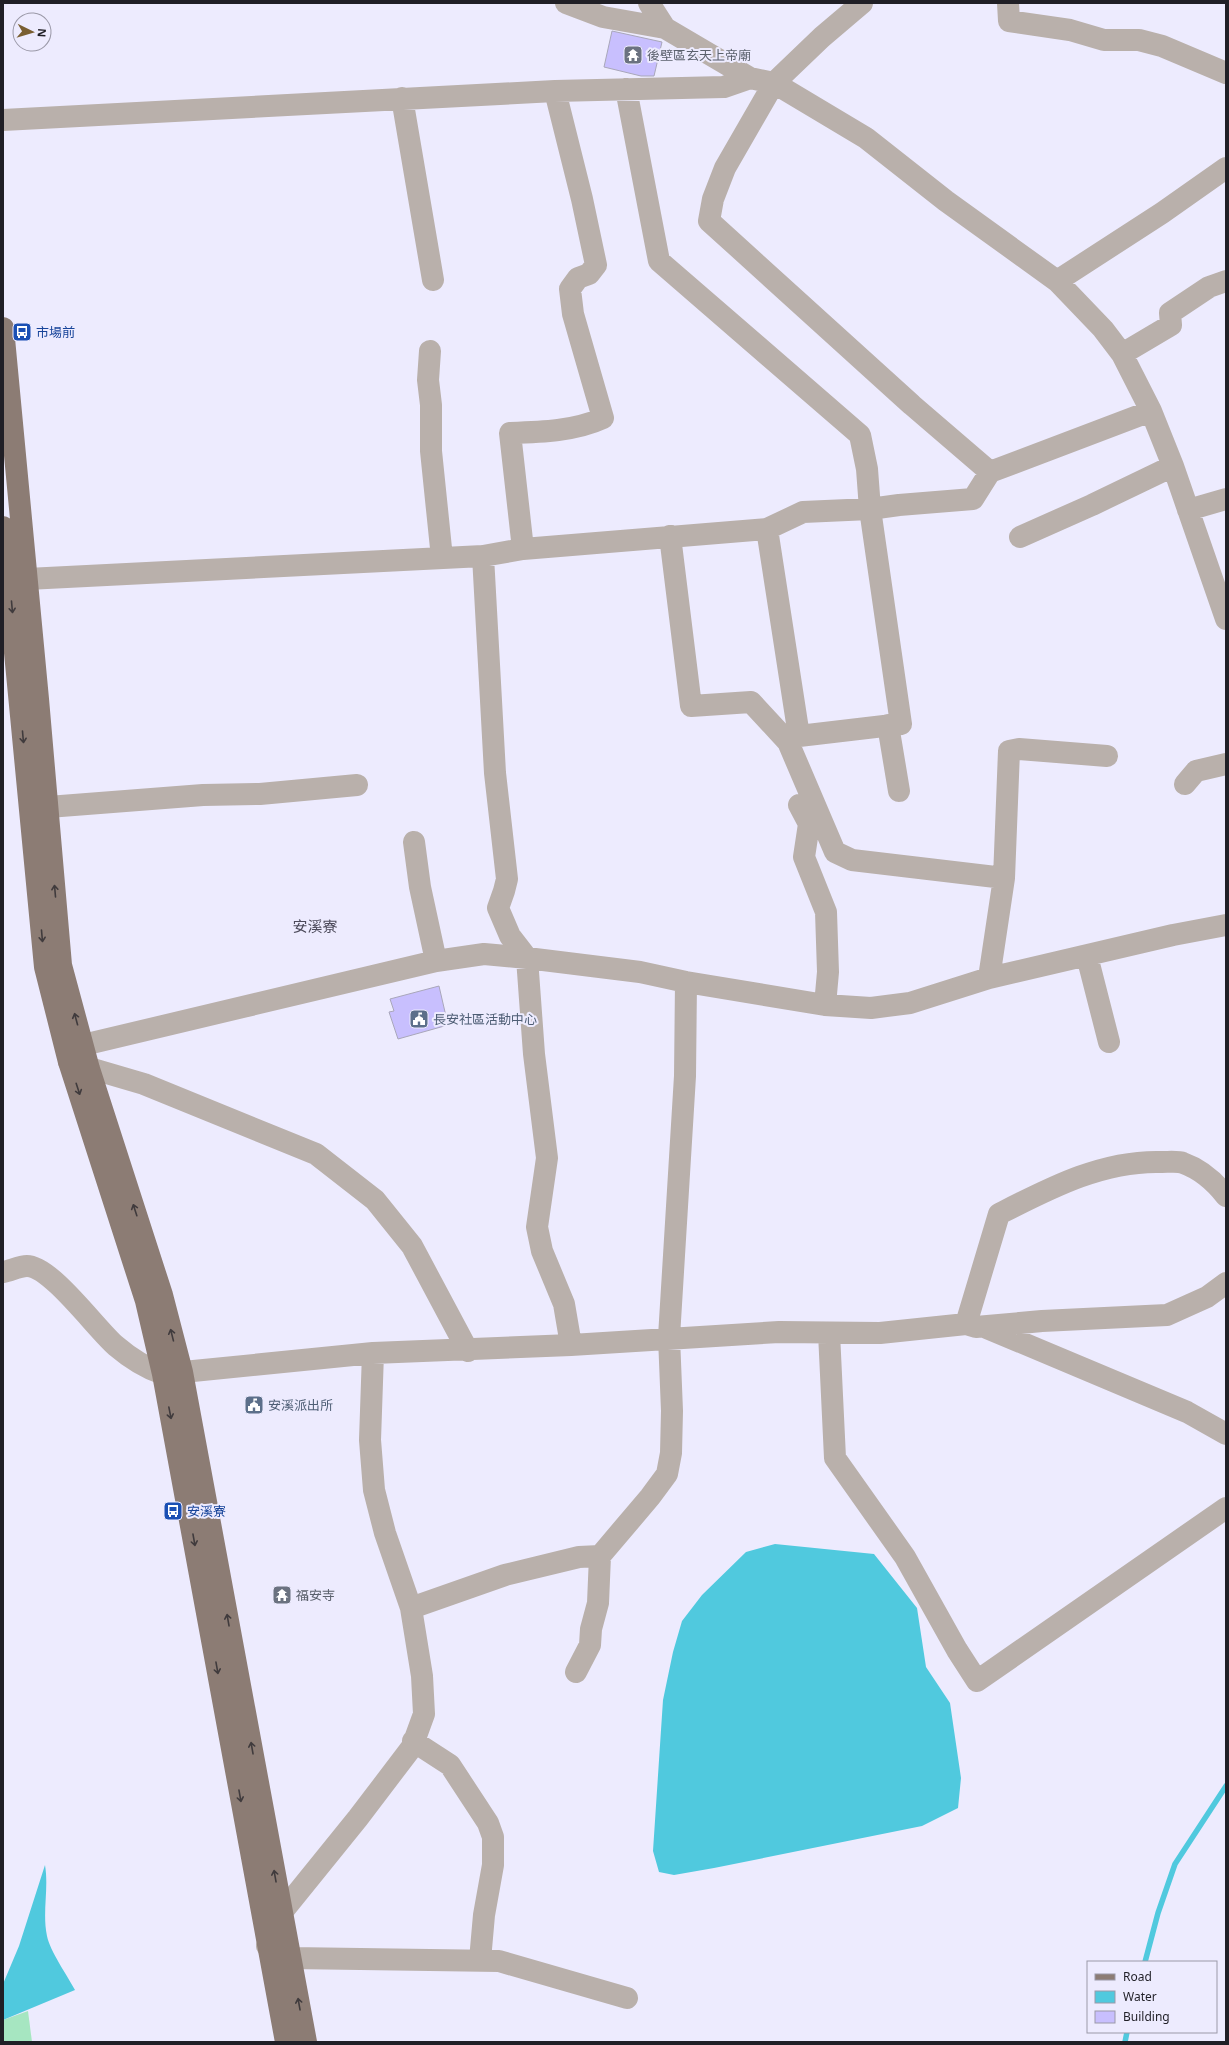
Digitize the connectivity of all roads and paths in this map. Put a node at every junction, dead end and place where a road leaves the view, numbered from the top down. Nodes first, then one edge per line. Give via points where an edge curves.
1 (566, 3) edge
2 (649, 3) edge
3 (862, 3) edge
4 (1008, 3) edge
5 (665, 28) junction
6 (1226, 73) edge
7 (750, 78) junction
8 (774, 84) junction
9 (626, 89) junction
10 (555, 91) junction
11 (402, 98) junction
12 (3, 120) edge
13 (1226, 168) edge
14 (433, 280) dead end
15 (1057, 281) junction
16 (1226, 281) edge
17 (3, 328) edge
18 (430, 351) dead end
19 (1122, 354) junction
20 (1151, 411) junction
21 (1173, 466) junction
22 (990, 472) junction
23 (1226, 499) edge
24 (870, 509) junction
25 (1188, 510) junction
26 (3, 527) edge
27 (767, 529) junction
28 (670, 536) junction
29 (1020, 537) dead end
30 (523, 549) junction
31 (483, 556) junction
32 (442, 558) junction
33 (27, 579) junction
34 (1226, 619) edge
35 (888, 725) junction
36 (794, 739) junction
37 (1107, 756) dead end
38 (1226, 764) edge
39 (786, 773) dead end
40 (1185, 784) dead end
41 (357, 785) dead end
42 (899, 791) dead end
43 (48, 807) junction
44 (414, 842) dead end
45 (1004, 878) junction
46 (1226, 925) edge
47 (1087, 956) junction
48 (527, 958) junction
49 (436, 961) junction
50 (988, 978) junction
51 (686, 982) junction
52 (825, 1005) junction
53 (1109, 1042) dead end
54 (83, 1045) junction
55 (79, 1066) junction
56 (1226, 1196) edge
57 (3, 1272) edge
58 (1226, 1283) edge
59 (975, 1325) junction
60 (829, 1333) junction
61 (670, 1337) junction
62 (571, 1345) junction
63 (468, 1350) junction
64 (373, 1353) junction
65 (173, 1373) junction
66 (1226, 1434) edge
67 (1226, 1508) edge
68 (600, 1556) junction
69 (411, 1608) junction
70 (576, 1672) dead end
71 (413, 1741) junction
72 (282, 1912) junction
73 (267, 1946) junction
74 (291, 1958) junction
75 (480, 1960) junction
76 (627, 1998) dead end
77 (286, 2042) edge
78 (306, 2042) edge

1 - 5 street via 603,17
2 - 5 street
3 - 8 street via 822,37
4 - 6 street via 1009,21 1070,30 1104,40 1139,40 1162,46
5 - 7 street
7 - 8 street
7 - 9 street via 724,87
8 - 15 street via 866,138 946,201
8 - 22 street via 725,168 713,199 709,221
9 - 10 street
9 - 24 street via 659,260 860,435 867,469
10 - 11 street
10 - 30 street via 596,265 589,274 578,278 570,289 573,314 604,418 566,429 510,433
11 - 12 street
11 - 14 street
13 - 15 street
15 - 19 street
16 - 19 street via 1209,288 1170,313 1171,325
17 - 33 main road
18 - 32 street via 428,380 431,451
19 - 20 street
20 - 21 street
20 - 22 street
21 - 25 street
21 - 29 street via 1092,506
22 - 24 street via 973,499
23 - 25 street
24 - 27 street via 803,512
24 - 35 street via 901,724
25 - 34 street
26 -> 55 main road via 45,967
27 - 28 street
27 - 36 street
28 - 30 street
28 - 36 street via 691,706 751,702
30 - 31 street
31 - 32 street
31 - 48 street via 495,773 507,879 498,908 510,936
32 - 33 street
33 - 43 main road
35 - 36 street
35 - 42 street
36 - 45 street via 835,852 852,860
37 - 45 street via 1019,749 1009,751
38 - 40 street via 1196,771
39 - 52 street via 802,815 809,824 804,857 826,912 828,972
41 - 43 street via 260,794 203,795
54 -> 43 main road via 61,965
44 - 49 street via 420,887
45 - 50 street
46 - 47 street
47 - 50 street
47 - 53 street
48 - 49 street via 484,954
48 - 51 street via 640,972
48 - 62 street via 534,1054 547,1158 537,1227 542,1251 564,1304
49 - 54 street
50 - 52 street via 910,1003 871,1008
51 - 52 street
51 - 61 street via 686,1076
54 - 55 main road
55 - 63 street via 144,1084 316,1154 375,1200 412,1246
55 - 65 main road via 162,1295
56 - 59 street via 1216,1183 1182,1162 1148,1161 1088,1172 999,1214
57 - 65 street via 27,1266 43,1272 116,1346 149,1369
58 - 59 street via 1207,1297 1167,1315
59 - 60 street via 880,1333
59 - 66 street via 1187,1412
60 - 61 street via 779,1332
60 - 67 street via 835,1458 905,1557 977,1681
61 - 62 street
61 - 68 street via 672,1412 671,1453 667,1474
62 - 63 street
63 - 64 street
64 - 65 street
64 - 69 street via 370,1440 374,1490 385,1533
72 -> 65 main road
65 -> 73 main road
68 - 69 street via 579,1557 505,1575
68 - 70 street via 598,1603 590,1645
69 - 71 street via 422,1676 424,1714
71 - 72 street via 412,1747 358,1818
71 - 75 street via 450,1765 488,1823 493,1837 493,1865 484,1915
72 - 73 street
72 - 74 main road
73 - 74 street
73 - 77 main road
74 - 75 street
78 -> 74 main road
75 - 76 street via 499,1961

